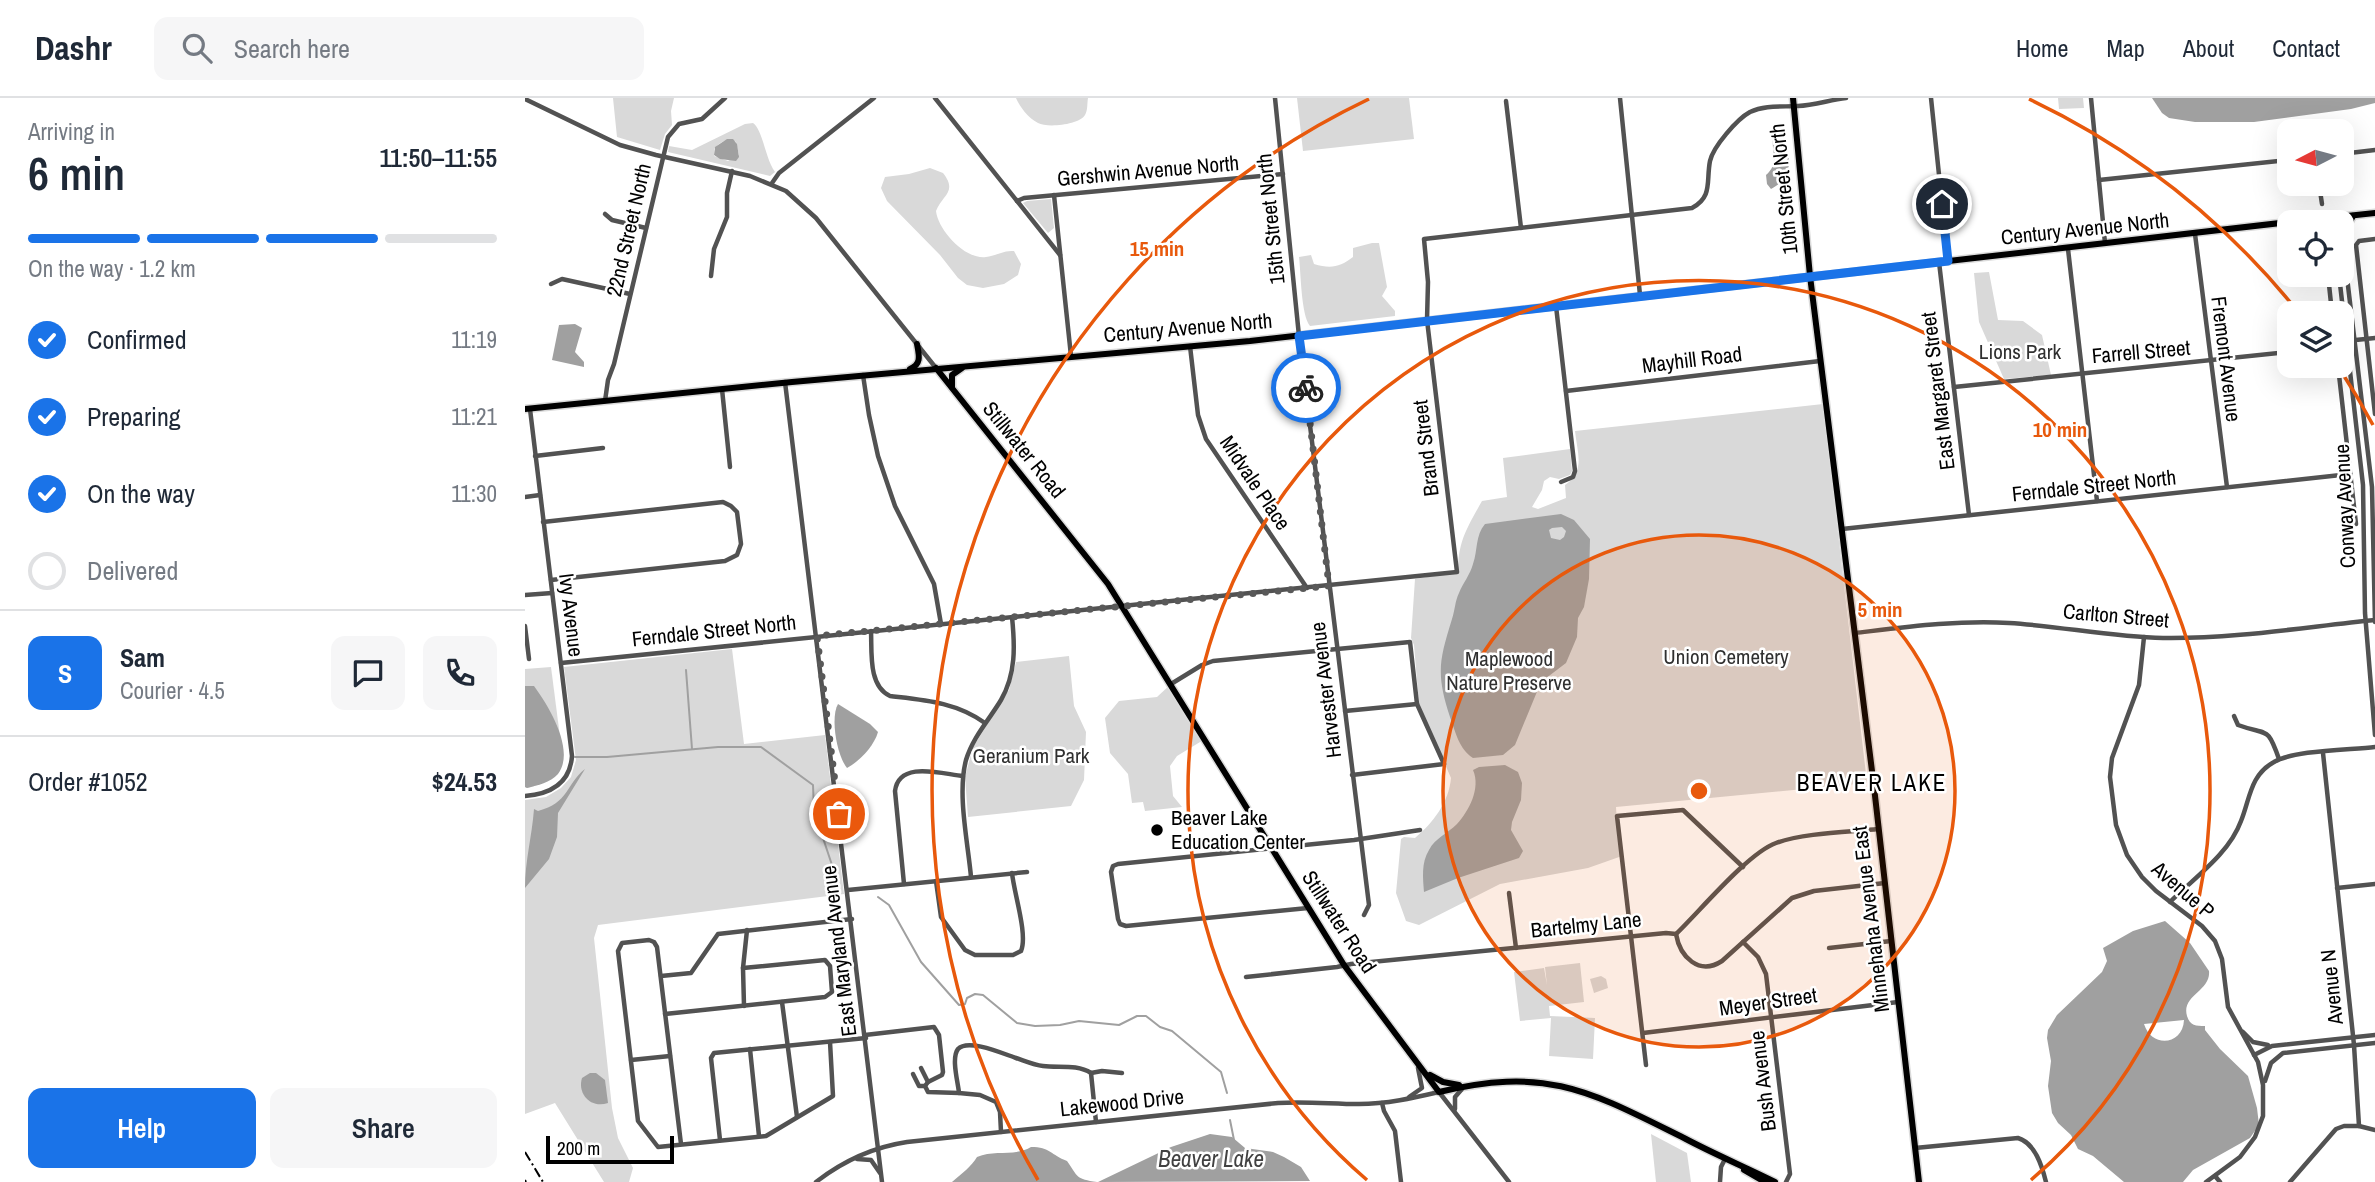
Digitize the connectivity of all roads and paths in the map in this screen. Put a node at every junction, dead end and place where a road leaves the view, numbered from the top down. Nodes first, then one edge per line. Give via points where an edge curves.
1 (725, 98) edge
2 (874, 98) edge
3 (935, 98) edge
4 (1275, 98) edge
5 (1620, 98) edge
6 (1846, 98) edge
7 (1931, 98) edge
8 (2091, 98) edge
9 (525, 99) edge
10 (1506, 101) dead end
11 (1793, 102) edge
12 (2375, 150) edge
13 (2354, 152) edge
14 (663, 157) junction
15 (2277, 161) edge
16 (732, 171) junction
17 (1627, 172) junction
18 (1618, 173) dead end
19 (1283, 174) junction
20 (2099, 180) junction
21 (772, 183) junction
22 (1054, 195) junction
23 (2321, 196) edge
24 (1017, 201) junction
25 (2322, 204) dead end
26 (2375, 213) edge
27 (605, 214) dead end
28 (1632, 215) junction
29 (2354, 216) edge
30 (2277, 224) edge
31 (646, 228) junction
32 (1521, 228) junction
33 (2196, 234) junction
34 (2375, 239) edge
35 (2105, 244) junction
36 (2068, 248) junction
37 (1060, 255) junction
38 (1948, 261) junction
39 (1939, 262) junction
40 (711, 276) dead end
41 (1810, 276) junction
42 (551, 284) dead end
43 (2348, 287) edge
44 (631, 294) junction
45 (1640, 295) junction
46 (1555, 305) junction
47 (1427, 320) junction
48 (1299, 336) junction
49 (2375, 338) edge
50 (2366, 339) junction
51 (2355, 340) junction
52 (917, 344) junction
53 (1190, 346) junction
54 (2277, 353) edge
55 (1071, 356) junction
56 (1821, 361) junction
57 (2210, 361) junction
58 (968, 365) junction
59 (936, 368) junction
60 (906, 371) junction
61 (2082, 373) junction
62 (863, 375) junction
63 (2339, 378) edge
64 (2351, 378) edge
65 (785, 382) junction
66 (1954, 387) junction
67 (722, 389) junction
68 (952, 389) junction
69 (1566, 391) junction
70 (605, 401) junction
71 (527, 409) edge
72 (2363, 411) junction
73 (2375, 411) edge
74 (603, 449) dead end
75 (2368, 455) junction
76 (535, 456) junction
77 (2360, 456) junction
78 (2348, 457) junction
79 (730, 467) dead end
80 (2350, 474) junction
81 (1561, 482) dead end
82 (2227, 487) junction
83 (540, 495) junction
84 (525, 497) edge
85 (2098, 501) junction
86 (1969, 516) junction
87 (543, 522) junction
88 (2356, 524) dead end
89 (1842, 529) junction
90 (1457, 572) joint
91 (551, 580) junction
92 (1329, 586) junction
93 (1307, 588) junction
94 (552, 593) junction
95 (525, 595) edge
96 (2374, 604) edge
97 (1122, 607) junction
98 (1012, 617) junction
99 (2366, 621) junction
100 (2375, 621) edge
101 (941, 624) junction
102 (525, 626) edge
103 (871, 631) junction
104 (1855, 633) junction
105 (817, 636) junction
106 (2144, 637) junction
107 (1337, 649) junction
108 (529, 659) dead end
109 (561, 663) junction
110 (1171, 684) junction
111 (1417, 704) junction
112 (1344, 711) junction
113 (2234, 716) dead end
114 (985, 723) junction
115 (2375, 735) edge
116 (2375, 747) edge
117 (2323, 753) junction
118 (2279, 759) junction
119 (1352, 775) junction
120 (963, 776) junction
121 (525, 796) edge
122 (1878, 829) junction
123 (1420, 830) dead end
124 (1360, 838) junction
125 (1272, 849) junction
126 (1743, 867) junction
127 (1027, 872) dead end
128 (1012, 873) junction
129 (971, 877) junction
130 (936, 881) junction
131 (1885, 883) junction
132 (904, 884) junction
133 (2375, 884) edge
134 (2337, 888) junction
135 (848, 890) junction
136 (1509, 893) dead end
137 (2170, 902) junction
138 (1308, 908) junction
139 (1364, 915) dead end
140 (852, 919) junction
141 (747, 930) junction
142 (1676, 934) junction
143 (1631, 937) junction
144 (1891, 941) junction
145 (1743, 942) junction
146 (1516, 948) junction
147 (1829, 948) dead end
148 (1344, 965) junction
149 (743, 968) junction
150 (661, 976) junction
151 (1245, 977) dead end
152 (782, 1002) junction
153 (1898, 1002) junction
154 (744, 1006) junction
155 (665, 1014) junction
156 (1771, 1018) junction
157 (2236, 1025) junction
158 (1643, 1033) junction
159 (2375, 1035) edge
160 (865, 1036) junction
161 (2353, 1037) junction
162 (829, 1042) junction
163 (2375, 1043) edge
164 (2354, 1045) junction
165 (789, 1046) junction
166 (2272, 1046) junction
167 (750, 1049) junction
168 (2254, 1055) junction
169 (670, 1056) junction
170 (631, 1060) junction
171 (1416, 1060) junction
172 (1646, 1065) dead end
173 (921, 1068) dead end
174 (1423, 1070) junction
175 (1091, 1073) junction
176 (1122, 1073) dead end
177 (913, 1074) dead end
178 (927, 1084) junction
179 (2263, 1085) junction
180 (1464, 1086) junction
181 (1439, 1092) junction
182 (959, 1093) junction
183 (1405, 1100) junction
184 (1382, 1103) junction
185 (1455, 1113) junction
186 (797, 1117) junction
187 (1096, 1122) junction
188 (2359, 1126) junction
189 (2375, 1130) edge
190 (1001, 1132) junction
191 (759, 1136) junction
192 (720, 1140) junction
193 (1914, 1140) junction
194 (681, 1144) junction
195 (1925, 1147) junction
196 (878, 1148) junction
197 (1915, 1148) junction
198 (853, 1159) junction
199 (1725, 1160) junction
200 (1740, 1167) junction
201 (2215, 1176) junction
202 (816, 1182) edge
203 (882, 1182) edge
204 (1401, 1182) edge
205 (1509, 1182) edge
206 (1720, 1182) edge
207 (1765, 1182) edge
208 (1776, 1182) edge
209 (1786, 1182) edge
210 (1919, 1182) edge
211 (2046, 1182) edge
212 (2206, 1182) edge
213 (2220, 1182) edge
214 (2290, 1182) edge

1 - 14 street, 22nd Street North via 702,119 674,127
2 - 21 street
3 - 24 street
4 - 19 street, 15th Street North
5 - 17 street
6 - 11 street
7 - 38 street
8 - 20 street
9 - 14 street via 620,145
10 - 32 street
11 - 28 street via 1741,119 1716,147 1708,189 1700,204
11 - 41 main road, 10th Street North
12 - 13 street
14 - 16 street
14 - 31 street, 22nd Street North
15 - 20 street
16 - 21 street
16 - 40 street via 727,217 713,249
17 - 18 street
17 - 28 street
19 - 22 street, Gershwin Avenue North
19 - 48 street, 15th Street North
20 - 35 street
21 - 52 street via 811,212
22 - 24 street, Gershwin Avenue North
22 - 37 street
23 - 25 street
24 - 37 street
26 - 29 main road, Century Avenue North
27 - 31 street
28 - 32 street
28 - 45 street
30 - 33 main road, Century Avenue North
31 - 44 street, 22nd Street North
32 - 47 street, Brand Street via 1424,239
33 - 35 main road, Century Avenue North
33 - 57 street, Fremont Avenue
34 - 50 street via 2357,242
35 - 36 main road, Century Avenue North
36 - 38 main road, Century Avenue North
36 - 61 street
37 - 55 street
38 - 39 main road, Century Avenue North
39 - 41 main road, Century Avenue North
39 - 66 street, East Margaret Street
41 - 45 main road, Century Avenue North
41 - 56 main road, Minnehaha Avenue East
42 - 44 street via 562,279
43 - 51 street, Conway Avenue
44 - 70 street, 22nd Street North
45 - 46 main road, Century Avenue North
46 - 47 main road, Century Avenue North
46 - 69 street
47 - 48 main road, Century Avenue North
47 - 90 street, Brand Street
48 - 53 main road, Century Avenue North
48 - 92 street, Harvester Avenue
49 - 50 street
50 - 51 street
50 - 73 street
51 - 72 street, Conway Avenue
52 - 59 street
52 - 60 main road via 919,362
53 - 55 main road, Century Avenue North
53 - 93 street, Midvale Place via 1198,415 1206,439
54 - 57 street, Farrell Street
55 - 58 main road, Century Avenue North
56 - 69 street, Mayhill Road
56 - 89 main road, Minnehaha Avenue East
57 - 61 street, Farrell Street
57 - 82 street, Fremont Avenue
58 - 59 main road, Century Avenue North
58 - 68 main road via 953,374
59 - 60 main road, Century Avenue North
59 - 68 main road, Stillwater Road
60 - 62 main road, Century Avenue North
61 - 66 street, Farrell Street
61 - 85 street
62 - 65 main road, Century Avenue North
62 - 101 street via 878,456 900,517 934,584
63 - 78 street
64 - 77 street, Conway Avenue
65 - 67 main road
65 - 105 street, East Maryland Avenue
66 - 86 street, East Margaret Street
67 - 70 main road
67 - 79 street
68 - 97 main road, Stillwater Road via 1079,545
69 - 81 street via 1575,471
70 - 71 main road
71 - 76 street, Ivy Avenue
72 - 73 street
72 - 75 street, Conway Avenue
74 - 76 street
75 - 77 street
75 - 96 street, Conway Avenue
76 - 83 street, Ivy Avenue
77 - 78 street
77 - 99 street, Conway Avenue
78 - 80 street
80 - 82 street, Ferndale Street North
80 - 88 street
82 - 85 street, Ferndale Street North
83 - 84 street
83 - 87 street, Ivy Avenue
85 - 86 street, Ferndale Street North
86 - 89 street, Ferndale Street North
87 - 91 street, Ivy Avenue
87 - 91 street via 718,502 737,512 741,544 737,555 725,561
89 - 104 main road, Minnehaha Avenue East
90 - 92 street, Ferndale Street North
91 - 94 street, Ivy Avenue
92 - 93 street, Ferndale Street North
92 - 107 street, Harvester Avenue
93 - 97 street, Ferndale Street North
94 - 95 street
94 - 109 street, Ivy Avenue
96 - 100 street, Conway Avenue
97 - 98 street, Ferndale Street North
97 - 110 main road, Stillwater Road
98 - 101 street, Ferndale Street North
98 - 114 street via 1015,649 1010,678
99 - 100 street, Carlton Street
99 - 106 street, Carlton Street via 2233,635
99 - 115 street, Conway Avenue
101 - 103 street, Ferndale Street North
102 - 108 street
103 - 105 street, Ferndale Street North
103 - 114 street via 875,680 881,691 951,705
104 - 106 street, Carlton Street via 1984,622
104 - 122 main road, Minnehaha Avenue East
105 - 109 street, Ferndale Street North
105 - 135 street, East Maryland Avenue
106 - 137 street, Avenue P via 2139,685 2112,758 2111,787 2116,825 2127,855 2142,877
107 - 110 street via 1213,662
107 - 111 street via 1409,642
107 - 112 street, Harvester Avenue
109 - 121 street, Ivy Avenue via 571,768 555,788
110 - 125 main road, Stillwater Road
111 - 112 street
111 - 119 street via 1444,764
112 - 119 street, Harvester Avenue
113 - 118 street via 2238,726 2270,735
114 - 120 street via 971,747
116 - 117 street
117 - 118 street
117 - 134 street, Avenue N
118 - 137 street via 2254,781 2231,840
119 - 124 street, Harvester Avenue
120 - 129 street
120 - 132 street via 909,772 899,779 894,791
122 - 126 street via 1784,840 1759,852
122 - 131 main road, Minnehaha Avenue East
123 - 124 street
124 - 125 street
124 - 139 street, Harvester Avenue via 1369,907
125 - 138 main road, Stillwater Road
125 - 138 street via 1113,866 1118,919 1126,926
126 - 142 street
126 - 143 street via 1683,810 1617,816
127 - 128 street
128 - 129 street
128 - 130 street via 1023,943 1021,951 1013,955 975,955 965,950 941,917
129 - 130 street
130 - 132 street
131 - 144 main road, Minnehaha Avenue East
131 - 145 street via 1799,895
132 - 135 street
133 - 134 street
134 - 161 street, Avenue N
135 - 140 street, East Maryland Avenue
136 - 146 street
137 - 157 street, Avenue P via 2215,941
138 - 148 main road, Stillwater Road
140 - 141 street
140 - 160 street, East Maryland Avenue
141 - 149 street
141 - 150 street via 717,934 691,973
142 - 143 street, Bartelmy Lane
142 - 145 street via 1685,956 1705,967 1719,964
143 - 146 street, Bartelmy Lane
143 - 158 street
144 - 147 street
144 - 153 main road, Minnehaha Avenue East
145 - 156 street, Bush Avenue via 1765,968
146 - 148 street, Bartelmy Lane
148 - 151 street, Bartelmy Lane
148 - 171 main road, Stillwater Road
149 - 152 street via 825,960 830,966 830,995
149 - 154 street
150 - 155 street
150 - 170 street via 654,942 620,945
152 - 154 street
152 - 165 street
153 - 156 street, Meyer Street
153 - 193 main road, Minnehaha Avenue East
154 - 155 street
155 - 169 street
156 - 158 street, Meyer Street
156 - 209 street, Bush Avenue via 1790,1174
157 - 166 street via 2253,1042
157 - 168 street, Avenue P
158 - 172 street
159 - 161 street
160 - 162 street
160 - 178 street via 931,1026 937,1029 943,1072
160 - 196 street, East Maryland Avenue
161 - 164 street, Avenue N
161 - 166 street
162 - 165 street
162 - 186 street via 833,1096
163 - 164 street
164 - 179 street via 2283,1053 2271,1063
164 - 188 street, Avenue N
165 - 167 street
165 - 186 street
166 - 168 street
167 - 191 street
167 - 192 street via 716,1052 711,1058
168 - 179 street, Avenue P
169 - 170 street
169 - 194 street
170 - 194 street via 638,1121 658,1147
171 - 174 main road, Stillwater Road
171 - 183 street via 1422,1088
173 - 178 street
174 - 180 main road via 1443,1082
174 - 181 main road, Stillwater Road
175 - 176 street
175 - 182 street via 1039,1065 969,1044 957,1050 955,1057
175 - 187 street
177 - 178 street via 919,1086
178 - 182 street via 928,1092 934,1094
179 - 201 street, Avenue P via 2263,1116 2255,1138
180 - 181 main road
180 - 185 street via 1455,1097
180 - 199 main road via 1527,1080 1573,1087
181 - 183 street, Lakewood Drive
181 - 185 street
182 - 190 street via 996,1102
183 - 184 street, Lakewood Drive
184 - 187 street, Lakewood Drive via 1278,1103
184 - 204 street via 1395,1130
185 - 205 street
186 - 191 street
187 - 190 street, Lakewood Drive
188 - 189 street
188 - 214 street via 2336,1129
190 - 196 street, Lakewood Drive
191 - 192 street
192 - 194 street
193 - 195 street
193 - 197 main road, Minnehaha Avenue East
195 - 197 street
195 - 211 street via 2025,1140 2036,1154
196 - 198 street, Lakewood Drive
196 - 203 street, East Maryland Avenue
197 - 210 main road, Minnehaha Avenue East
198 - 202 street, Lakewood Drive
198 - 203 street via 871,1160
199 - 200 main road
199 - 206 street
200 - 207 main road
200 - 208 main road
201 - 212 street, Avenue P
201 - 213 street

